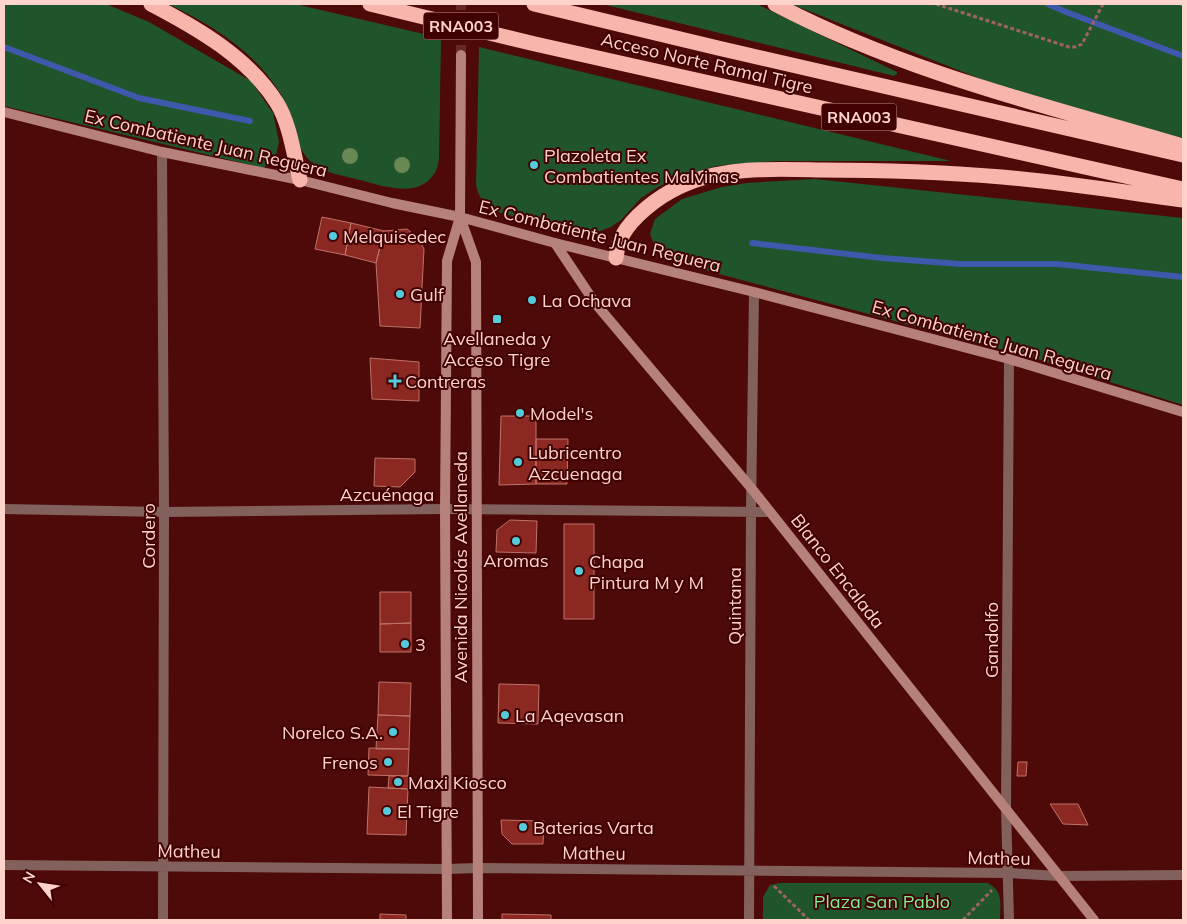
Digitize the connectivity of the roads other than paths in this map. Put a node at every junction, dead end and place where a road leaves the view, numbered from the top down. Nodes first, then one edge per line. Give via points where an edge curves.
1 (151, 4) edge
2 (370, 4) edge
3 (535, 4) edge
4 (775, 4) edge
5 (461, 55) tunnel mouth
6 (4, 112) edge
7 (1183, 146) edge
8 (162, 152) junction
9 (1183, 155) edge
10 (300, 180) junction
11 (1183, 189) edge
12 (1183, 200) edge
13 (460, 217) junction
14 (555, 244) junction
15 (616, 258) junction
16 (754, 292) junction
17 (1009, 359) junction
18 (1183, 412) edge
19 (752, 489) junction
20 (4, 509) edge
21 (445, 509) junction
22 (475, 510) junction
23 (751, 511) junction
24 (164, 512) junction
25 (770, 512) junction
26 (1006, 809) junction
27 (4, 865) edge
28 (163, 867) junction
29 (477, 868) junction
30 (447, 869) junction
31 (755, 872) junction
32 (1009, 873) junction
33 (1059, 876) junction
34 (1183, 876) edge
35 (163, 920) edge
36 (447, 920) edge
37 (478, 920) edge
38 (749, 920) edge
39 (1009, 920) edge
40 (1094, 920) edge

1 - 10 highway via 218,44 261,82 277,104 289,133
2 - 11 highway, Acceso Norte Ramal Tigre / RNA003
3 - 9 highway, Acceso Norte Ramal Tigre / RNA003
4 - 7 highway via 900,60
5 - 13 street, Avenida Nicolás Avellaneda
6 - 8 street, Ex Combatiente Juan Reguera
8 - 10 street, Ex Combatiente Juan Reguera
8 - 24 street, Cordero
10 - 13 street, Ex Combatiente Juan Reguera
12 - 15 highway via 1004,177 933,172 737,172 679,186 654,202 632,221 620,237
13 - 14 street, Ex Combatiente Juan Reguera
13 - 21 street, Avenida Nicolás Avellaneda via 448,261
13 - 22 street, Avenida Nicolás Avellaneda via 476,262
14 - 15 street, Ex Combatiente Juan Reguera
14 - 19 street, Blanco Encalada via 595,303
15 - 16 street, Ex Combatiente Juan Reguera
16 - 17 street, Ex Combatiente Juan Reguera
16 - 19 street, Quintana
17 - 18 street, Ex Combatiente Juan Reguera
17 - 26 street, Gandolfo
19 - 23 street, Quintana
19 - 25 street, Blanco Encalada
20 - 24 street, Azcuénaga
21 - 22 street, Azcuénaga
21 - 24 street, Azcuénaga
21 - 30 street, Avenida Nicolás Avellaneda
22 - 23 street, Azcuénaga
22 - 29 street, Avenida Nicolás Avellaneda
23 - 25 street, Azcuénaga
23 - 31 street, Quintana
24 - 28 street, Cordero
25 - 26 street, Blanco Encalada
26 - 32 street, Gandolfo
26 - 33 street, Blanco Encalada
27 - 28 street, Matheu
28 - 30 street, Matheu
28 - 35 street, Cordero
29 - 30 street, Matheu
29 - 31 street, Matheu
29 - 37 street, Avenida Nicolás Avellaneda
30 - 36 street, Avenida Nicolás Avellaneda
31 - 32 street, Matheu
31 - 38 street, Quintana
32 - 33 street, Matheu
32 - 39 street, Gandolfo
33 - 34 street, Matheu
33 - 40 street, Blanco Encalada

